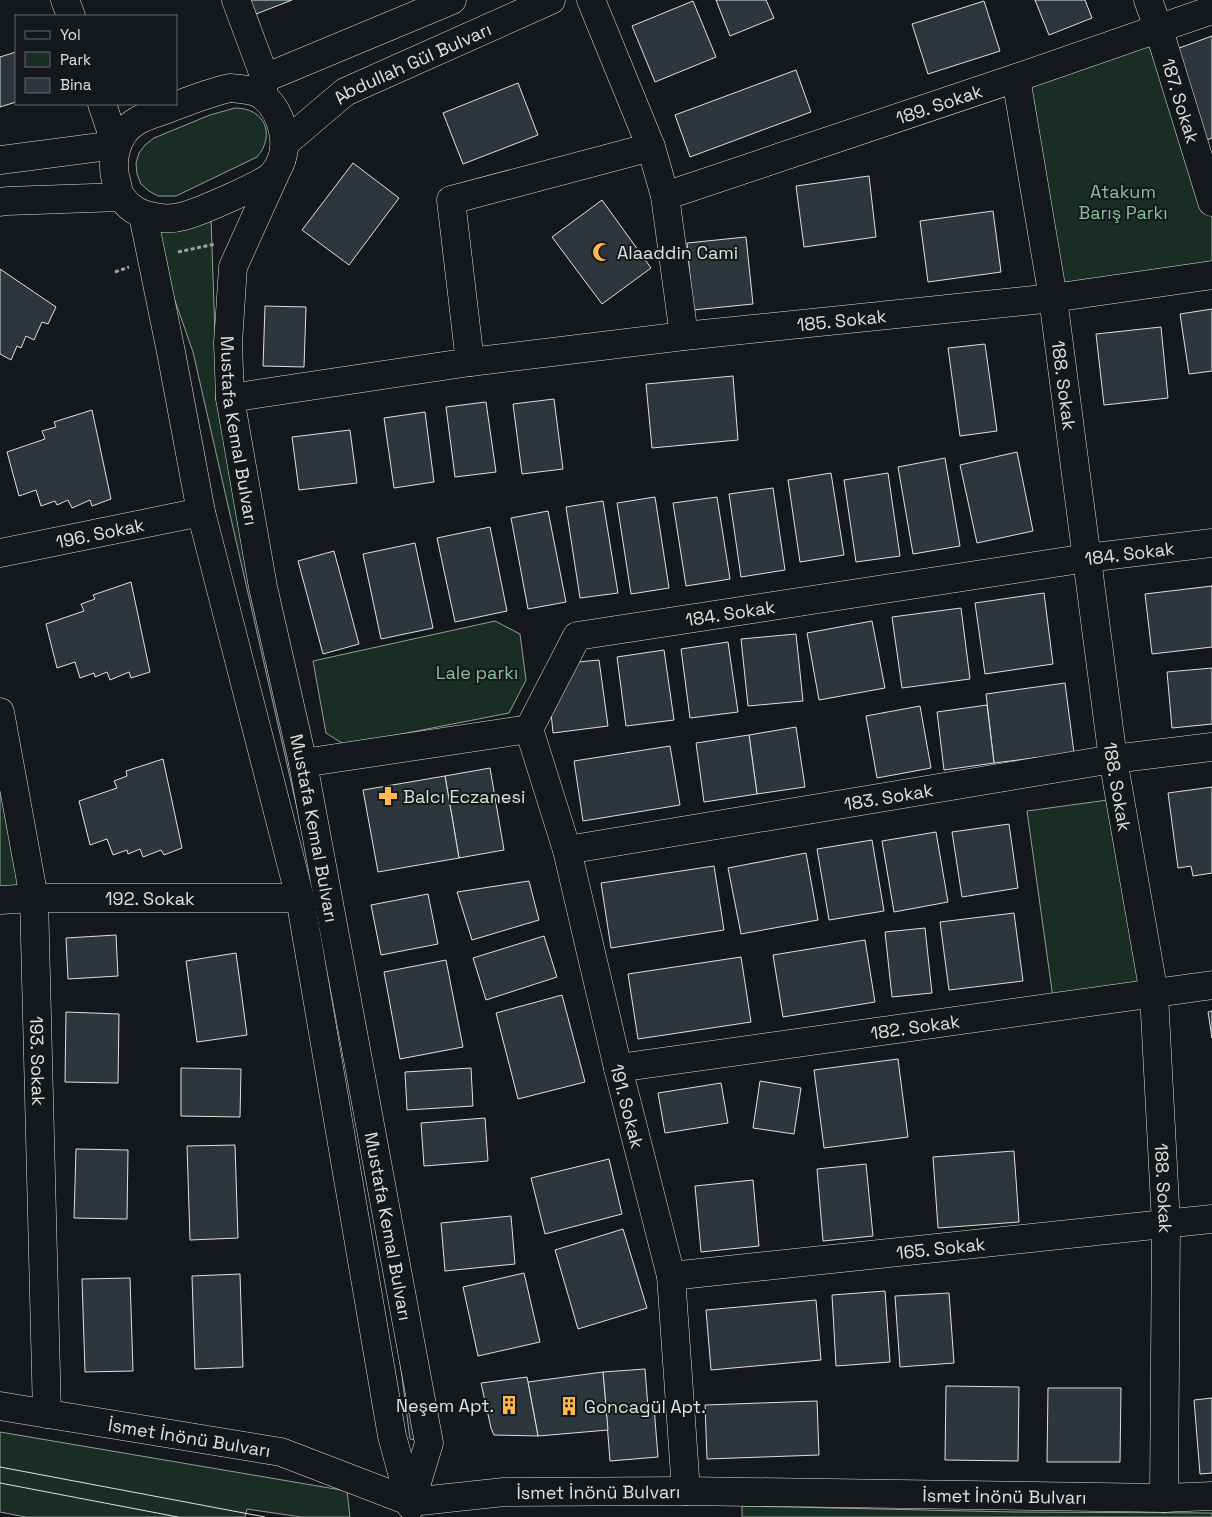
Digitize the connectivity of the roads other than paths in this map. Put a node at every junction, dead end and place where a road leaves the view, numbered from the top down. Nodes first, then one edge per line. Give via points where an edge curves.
1 (65, 0) edge
2 (236, 0) edge
3 (551, 0) edge
4 (591, 0) edge
5 (1148, 0) edge
6 (449, 1) edge
7 (1212, 10) edge
8 (71, 15) edge
9 (1159, 30) junction
10 (1016, 78) junction
11 (263, 86) junction
12 (102, 105) edge
13 (116, 146) junction
14 (651, 147) junction
15 (283, 152) junction
16 (0, 160) edge
17 (665, 196) junction
18 (121, 197) junction
19 (0, 202) edge
20 (1212, 202) edge
21 (144, 216) junction
22 (1212, 274) edge
23 (1053, 298) junction
24 (684, 336) junction
25 (470, 362) junction
26 (230, 398) junction
27 (201, 512) junction
28 (1212, 543) edge
29 (0, 553) edge
30 (1087, 558) junction
31 (0, 712) edge
32 (529, 729) junction
33 (1212, 747) edge
34 (1112, 759) junction
35 (303, 763) junction
36 (567, 850) junction
37 (34, 898) junction
38 (300, 898) junction
39 (0, 900) edge
40 (1212, 985) edge
41 (1154, 994) junction
42 (618, 1068) junction
43 (1212, 1219) edge
44 (1166, 1224) junction
45 (671, 1276) junction
46 (0, 1406) edge
47 (47, 1414) junction
48 (686, 1491) junction
49 (1212, 1496) edge
50 (1164, 1498) junction
51 (411, 1510) edge

1 - 8 street
2 - 11 street
3 - 15 street, Abdullah Gül Bulvarı via 344,92
4 - 14 street
5 - 9 street, 187. Sokak
6 - 11 street
7 - 9 street, 189. Sokak
9 - 10 street, 189. Sokak
9 - 20 street, 187. Sokak
10 - 17 street, 189. Sokak
10 - 23 street, 188. Sokak
11 - 13 street via 214,92 136,121
11 - 15 street via 282,125
12 - 13 street
13 - 16 street
13 - 18 street via 114,175
14 - 17 street
14 - 25 street via 451,200
15 - 21 street via 273,174 261,183 184,216 168,219
15 - 26 street, Mustafa Kemal Bulvarı via 233,267 228,343
17 - 24 street
18 - 19 street
18 - 21 street
21 - 27 street, Mustafa Kemal Bulvarı
22 - 23 street, 185. Sokak
23 - 24 street, 185. Sokak
23 - 30 street, 188. Sokak
24 - 25 street, 185. Sokak
25 - 26 street, 185. Sokak
26 - 35 street, Mustafa Kemal Bulvarı via 262,587
27 - 29 street, 196. Sokak
27 - 38 street, Mustafa Kemal Bulvarı
28 - 30 street, 184. Sokak
30 - 32 street, 184. Sokak via 577,636
30 - 34 street, 188. Sokak
31 - 37 street, 193. Sokak
32 - 35 street
32 - 36 street, 191. Sokak
33 - 34 street, 183. Sokak
34 - 36 street, 183. Sokak
34 - 41 street, 188. Sokak
35 - 51 street, Mustafa Kemal Bulvarı via 429,1442
36 - 42 street, 191. Sokak
37 - 38 street, 192. Sokak
37 - 39 street, 192. Sokak
37 - 47 street, 193. Sokak
38 - 51 street, Mustafa Kemal Bulvarı via 392,1436
40 - 41 street, 182. Sokak
41 - 42 street, 182. Sokak
41 - 44 street, 188. Sokak
42 - 45 street, 191. Sokak
43 - 44 street, 165. Sokak
44 - 45 street, 165. Sokak
44 - 50 street, 188. Sokak
45 - 48 street, 191. Sokak
46 - 47 street, İsmet İnönü Bulvarı
47 - 51 street, İsmet İnönü Bulvarı via 282,1452
48 - 50 street, İsmet İnönü Bulvarı
48 - 51 street, İsmet İnönü Bulvarı via 504,1492
49 - 50 street, İsmet İnönü Bulvarı

